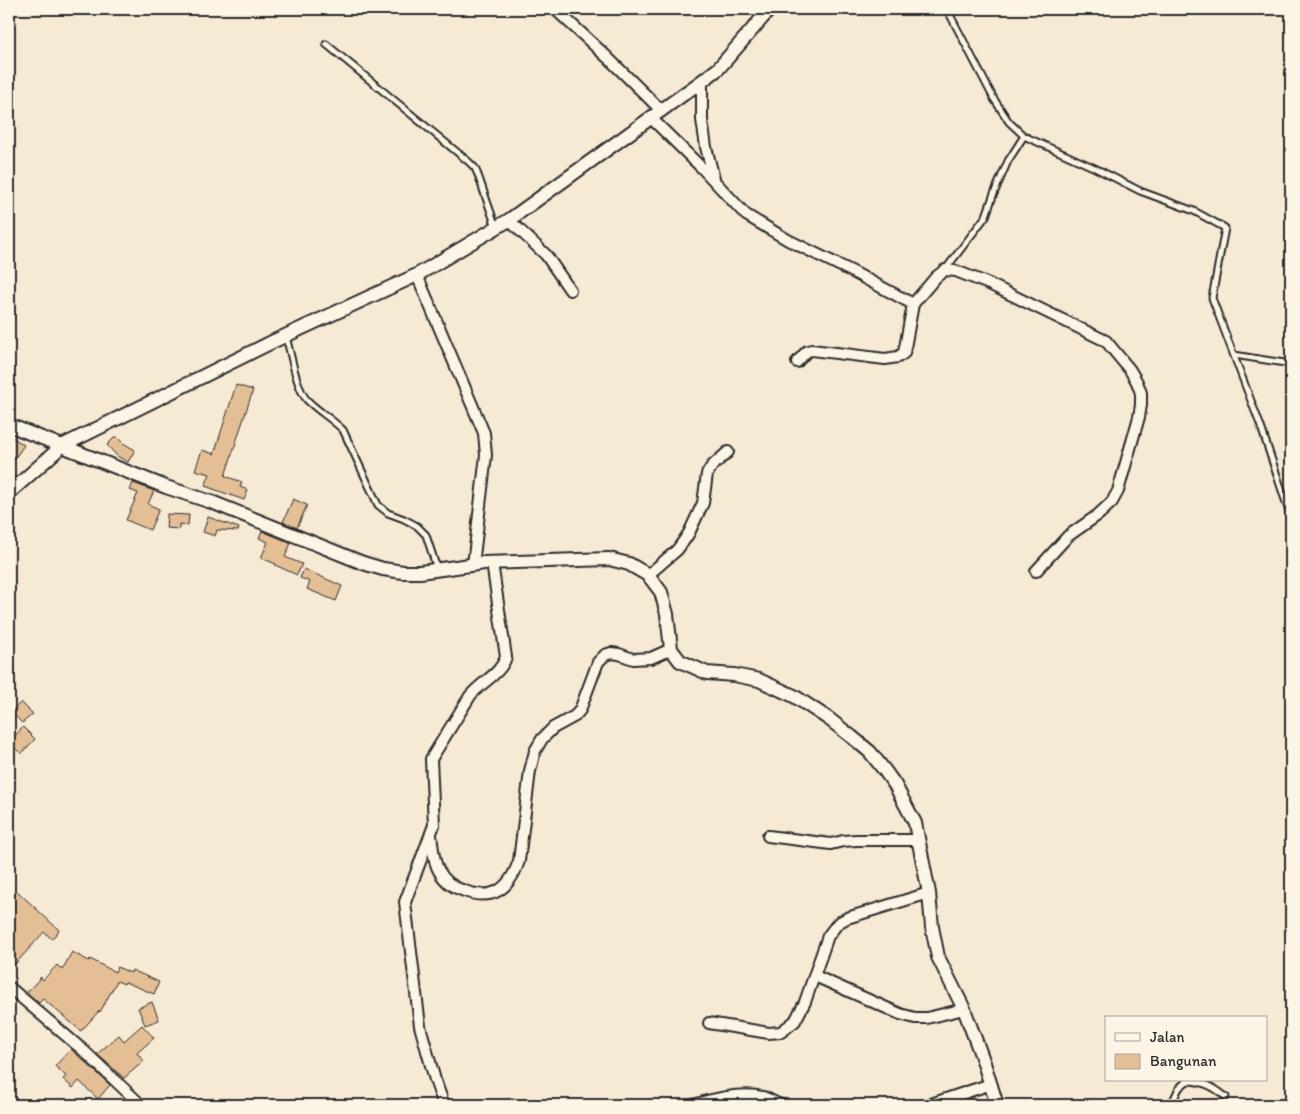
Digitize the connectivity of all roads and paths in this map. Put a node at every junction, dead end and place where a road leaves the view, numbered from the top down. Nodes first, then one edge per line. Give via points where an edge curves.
1 (555, 9) edge
2 (770, 9) edge
3 (947, 9) edge
4 (326, 44) dead end
5 (702, 82) junction
6 (657, 115) junction
7 (1024, 136) junction
8 (714, 182) junction
9 (509, 220) junction
10 (496, 228) junction
11 (945, 270) junction
12 (417, 275) junction
13 (570, 290) dead end
14 (912, 304) junction
15 (286, 336) junction
16 (1234, 356) junction
17 (797, 362) dead end
18 (1291, 364) edge
19 (9, 425) edge
20 (62, 446) junction
21 (728, 452) dead end
22 (9, 493) edge
23 (1291, 518) edge
24 (492, 563) junction
25 (473, 565) junction
26 (437, 569) junction
27 (1036, 571) dead end
28 (648, 575) junction
29 (671, 648) junction
30 (431, 835) junction
31 (768, 836) dead end
32 (918, 840) junction
33 (929, 893) junction
34 (815, 976) junction
35 (9, 987) edge
36 (964, 1009) junction
37 (709, 1023) dead end
38 (1186, 1082) edge
39 (1203, 1082) edge
40 (990, 1084) junction
41 (1226, 1097) dead end
42 (141, 1105) edge
43 (444, 1105) edge
44 (693, 1105) edge
45 (781, 1105) edge
46 (928, 1105) edge
47 (997, 1105) edge
48 (1171, 1105) edge

1 - 6 street via 607,57
2 - 5 street via 718,69
3 - 7 lane via 994,99 1009,122
4 - 10 lane via 469,162 478,175
5 - 6 street
5 - 8 street via 702,120
6 - 8 street
6 - 9 street
7 - 11 lane via 1008,161 986,216
7 - 16 lane via 1140,191 1194,211 1225,228 1212,298
8 - 14 street via 746,215 765,227
9 - 10 street
9 - 13 street via 546,255
10 - 12 street
11 - 14 street
11 - 27 street via 988,284 1106,341 1130,370 1141,393 1140,417 1118,492 1112,502 1068,536
12 - 15 street
12 - 25 street via 484,433 486,455
14 - 17 street via 904,353 898,357 885,360 812,350
15 - 20 street
15 - 26 lane via 306,399 343,430 378,505 417,526 426,535
16 - 18 lane
16 - 23 lane
19 - 20 street
20 - 22 street
20 - 26 street via 383,570 420,572
21 - 28 street via 706,474 703,503 689,533 677,550
24 - 25 street
24 - 28 street via 608,559 629,564
24 - 30 street via 506,657 499,670 470,696 431,759 434,825
25 - 26 street
28 - 29 street via 661,592
29 - 30 street via 650,658 633,659 611,652 605,655 598,662 580,710 552,728 542,740 535,751 530,771 519,861 505,886 483,896 458,889 437,869
29 - 32 street via 680,661 693,668 759,680 794,696 830,719 870,752 885,771 915,823
30 - 43 street via 405,902 420,1026
31 - 32 street via 831,844 856,840
32 - 33 street
33 - 34 street via 838,923 828,936
33 - 36 street via 938,957
34 - 36 street via 915,1018
34 - 37 street via 795,1021 781,1032
35 - 42 street
36 - 40 street
38 - 48 lane via 1179,1088
39 - 41 lane
40 - 46 street
40 - 47 street
44 - 45 street via 745,1096 763,1097

